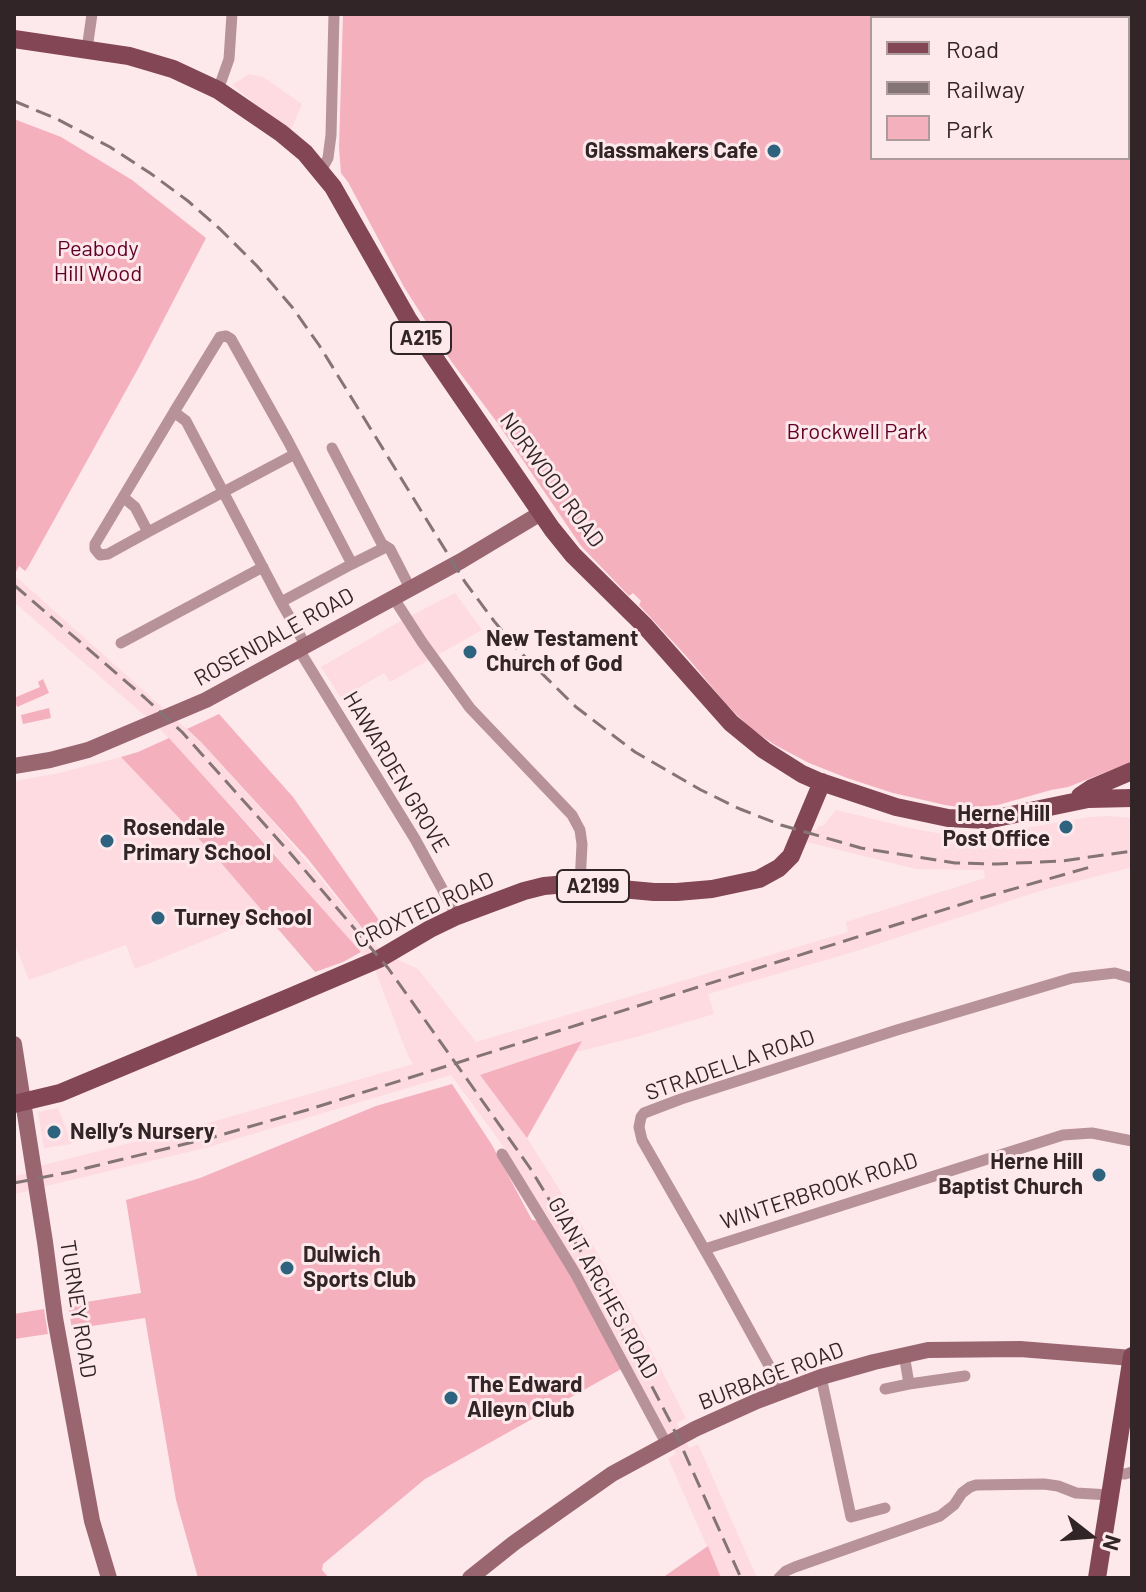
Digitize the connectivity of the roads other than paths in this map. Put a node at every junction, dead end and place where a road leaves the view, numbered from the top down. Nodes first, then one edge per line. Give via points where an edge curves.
1 (92, 14) edge
2 (232, 14) edge
3 (334, 14) edge
4 (14, 39) edge
5 (87, 49) junction
6 (218, 90) junction
7 (321, 171) junction
8 (174, 412) junction
9 (332, 448) dead end
10 (295, 454) junction
11 (224, 493) junction
12 (123, 497) junction
13 (541, 513) junction
14 (148, 532) junction
15 (386, 547) junction
16 (352, 564) junction
17 (263, 567) junction
18 (410, 588) junction
19 (393, 597) junction
20 (281, 602) junction
21 (121, 643) dead end
22 (302, 648) junction
23 (14, 766) edge
24 (1132, 771) edge
25 (822, 782) junction
26 (1132, 798) edge
27 (1072, 802) junction
28 (580, 884) junction
29 (457, 916) junction
30 (1132, 978) edge
31 (14, 1044) edge
32 (19, 1103) edge
33 (1132, 1141) edge
34 (502, 1154) dead end
35 (705, 1249) junction
36 (904, 1354) junction
37 (1132, 1357) edge
38 (965, 1376) dead end
39 (821, 1377) junction
40 (909, 1384) junction
41 (885, 1389) dead end
42 (783, 1391) junction
43 (666, 1443) junction
44 (1123, 1472) edge
45 (1103, 1494) junction
46 (885, 1508) dead end
47 (109, 1578) edge
48 (470, 1578) edge
49 (779, 1578) edge
50 (1097, 1578) edge

1 - 5 street
2 - 6 street via 229,59
3 - 7 street via 331,135
4 - 5 main road, NORWOOD ROAD / A215
5 - 6 main road, NORWOOD ROAD / A215 via 166,67
6 - 7 main road, NORWOOD ROAD / A215 via 281,133
7 - 13 main road, NORWOOD ROAD / A215 via 408,319
8 - 10 street via 218,338 226,336
8 - 11 street, HAWARDEN GROVE via 186,421
8 - 12 street
9 - 15 street
10 - 11 street
10 - 16 street
11 - 14 street
11 - 17 street, HAWARDEN GROVE
12 - 14 street
12 - 14 street via 95,544 96,552 105,555
13 - 18 street, ROSENDALE ROAD
13 - 25 main road, NORWOOD ROAD / A215 via 573,555 731,723 779,760
15 - 16 street
15 - 18 street
16 - 20 street
17 - 20 street, HAWARDEN GROVE
17 - 21 street
18 - 19 street, ROSENDALE ROAD
19 - 22 street, ROSENDALE ROAD
19 - 28 street via 470,708 572,815 582,844
20 - 22 street, HAWARDEN GROVE
22 - 23 street, ROSENDALE ROAD via 206,700 127,734 64,757
22 - 29 street, HAWARDEN GROVE
24 - 27 main road
25 - 27 main road, NORWOOD ROAD / A215 via 896,807 958,820 994,820
25 - 28 main road, CROXTED ROAD / A2199 via 791,856 759,879 677,892
26 - 27 main road, NORWOOD ROAD / A215
28 - 29 main road, CROXTED ROAD / A2199 via 534,888
29 - 32 main road, CROXTED ROAD / A2199 via 379,959 72,1088
30 - 35 street, STRADELLA ROAD via 1115,973 1072,978 647,1111 641,1117 640,1135
31 - 32 street, TURNEY ROAD
32 - 47 street, TURNEY ROAD via 92,1521
33 - 35 street, WINTERBROOK ROAD via 1092,1133 1063,1135
34 - 43 street, GIANT ARCHES ROAD via 581,1284
35 - 42 street, STRADELLA ROAD
36 - 37 street, BURBAGE ROAD via 998,1349
36 - 39 street, BURBAGE ROAD
36 - 40 street
37 - 44 main road
38 - 40 street
39 - 42 street, BURBAGE ROAD
39 - 46 street via 851,1517
40 - 41 street
42 - 43 street, BURBAGE ROAD
43 - 48 street, BURBAGE ROAD via 612,1474
44 - 45 main road
45 - 49 street via 1044,1484 981,1484 962,1493 940,1516 795,1567
45 - 50 main road

